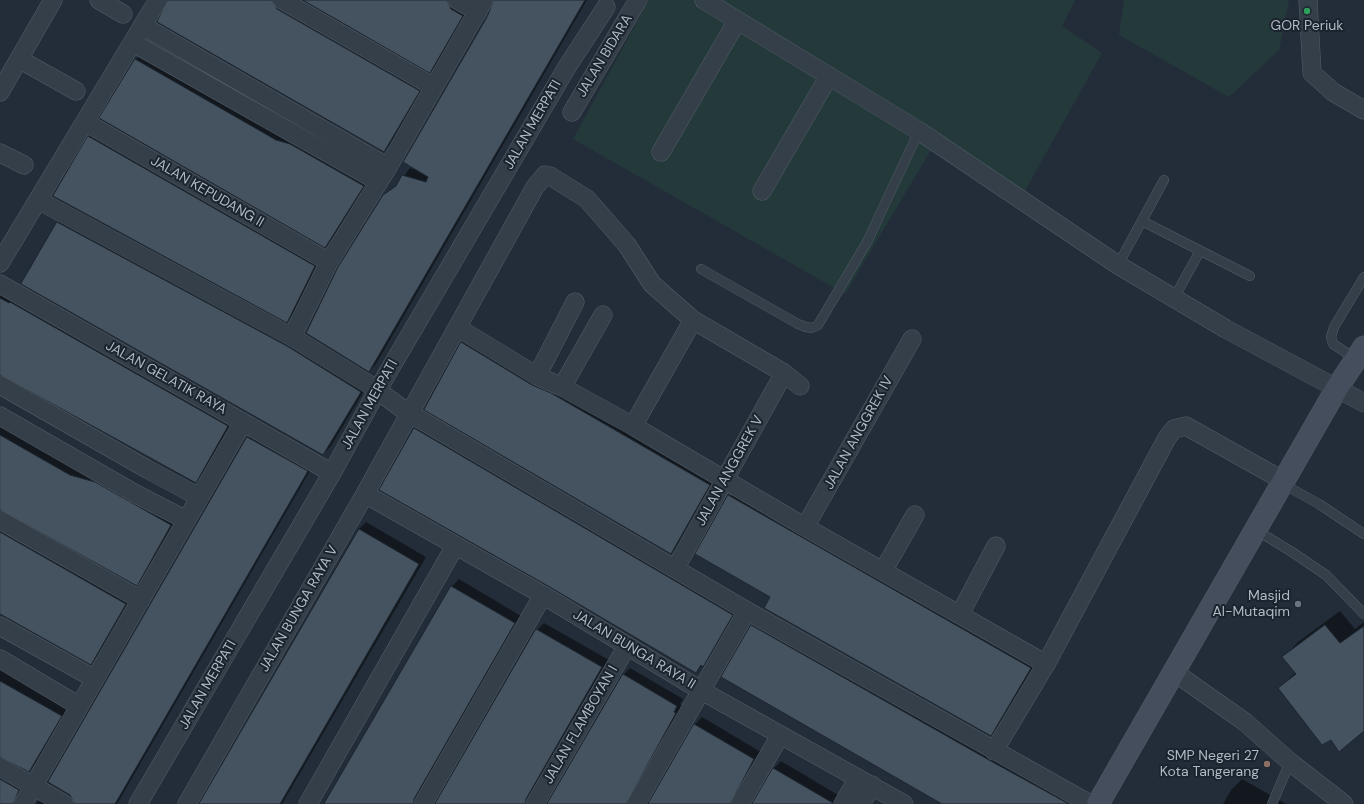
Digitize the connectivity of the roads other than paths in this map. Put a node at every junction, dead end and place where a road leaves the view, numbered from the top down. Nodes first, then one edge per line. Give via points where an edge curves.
1 (53, 0) edge
2 (99, 0) edge
3 (158, 0) edge
4 (282, 0) edge
5 (457, 0) edge
6 (638, 0) edge
7 (704, 0) edge
8 (1308, 0) edge
9 (481, 6) edge
10 (606, 8) dead end
11 (123, 14) dead end
12 (737, 21) junction
13 (143, 26) junction
14 (133, 43) junction
15 (19, 60) junction
16 (829, 76) junction
17 (434, 87) junction
18 (76, 91) dead end
19 (0, 92) edge
20 (1364, 110) edge
21 (572, 112) dead end
22 (85, 122) junction
23 (919, 131) junction
24 (661, 152) dead end
25 (0, 153) edge
26 (24, 165) dead end
27 (383, 174) junction
28 (1164, 180) dead end
29 (762, 191) dead end
30 (38, 200) junction
31 (1142, 221) junction
32 (1200, 251) junction
33 (329, 262) junction
34 (0, 263) edge
35 (1118, 265) junction
36 (701, 269) dead end
37 (1250, 276) dead end
38 (1364, 277) edge
39 (0, 284) edge
40 (1174, 298) junction
41 (575, 302) dead end
42 (603, 315) dead end
43 (693, 320) junction
44 (458, 328) junction
45 (292, 337) junction
46 (912, 339) dead end
47 (1360, 353) edge
48 (784, 373) junction
49 (536, 376) junction
50 (0, 385) edge
51 (800, 386) dead end
52 (562, 387) junction
53 (1337, 388) junction
54 (377, 391) junction
55 (1364, 403) edge
56 (410, 413) junction
57 (0, 416) edge
58 (243, 422) junction
59 (634, 426) junction
60 (147, 469) junction
61 (332, 473) junction
62 (725, 480) junction
63 (1284, 483) junction
64 (134, 493) junction
65 (365, 494) junction
66 (199, 497) junction
67 (915, 515) dead end
68 (0, 520) edge
69 (186, 520) junction
70 (805, 527) junction
71 (1256, 530) junction
72 (1364, 534) edge
73 (455, 546) junction
74 (996, 546) dead end
75 (675, 569) junction
76 (883, 571) junction
77 (543, 595) junction
78 (141, 600) junction
79 (747, 611) junction
80 (960, 614) junction
81 (1364, 614) edge
82 (0, 626) edge
83 (627, 646) junction
84 (0, 659) edge
85 (1046, 664) junction
86 (1174, 672) junction
87 (95, 679) junction
88 (702, 691) junction
89 (80, 706) junction
90 (780, 736) junction
91 (994, 751) junction
92 (1290, 762) junction
93 (0, 767) edge
94 (865, 782) junction
95 (34, 786) junction
96 (23, 804) edge
97 (64, 804) edge
98 (138, 804) edge
99 (187, 804) edge
100 (308, 804) edge
101 (423, 804) edge
102 (535, 804) edge
103 (636, 804) edge
104 (740, 804) edge
105 (843, 804) edge
106 (861, 804) edge
107 (904, 804) edge
108 (1090, 804) edge
109 (1098, 804) edge
110 (1272, 804) edge
111 (1344, 804) edge

1 - 15 street
2 - 11 street
3 - 13 street
4 - 17 street
5 - 9 street
6 - 21 street, JALAN BIDARA
7 - 12 street
8 - 20 street via 1312,73 1332,92
9 - 17 street
10 - 54 street, JALAN MERPATI via 567,67
12 - 16 street
12 - 24 street
13 - 14 street
13 - 27 street
14 - 22 street
14 - 27 street
15 - 18 street
15 - 19 street
16 - 23 street
16 - 29 street
17 - 27 street
22 - 30 street
22 - 33 street, JALAN KEPUDANG II
23 - 35 street
23 - 36 lane via 867,242 814,328 798,324
25 - 26 street
27 - 33 street
28 - 31 lane
30 - 34 street
30 - 45 street
31 - 32 lane
31 - 35 lane
32 - 37 lane
32 - 40 lane
33 - 45 street
35 - 40 street
38 - 47 lane via 1331,337 1333,344
39 - 58 street, JALAN GELATIK RAYA
40 - 53 street via 1226,329
41 - 49 street
42 - 52 street
43 - 44 street, JALAN BUNGA RAYA V via 652,284 627,245 587,199 550,176 544,175 535,186
43 - 48 street
43 - 59 street
44 - 49 street
44 - 56 street, JALAN BUNGA RAYA V
45 - 54 street
46 - 70 street, JALAN ANGGREK IV
47 - 53 main road
48 - 51 street
48 - 62 street, JALAN ANGGREK V
49 - 52 street
50 - 60 street
52 - 59 street
53 - 55 street
53 - 63 main road
54 - 56 street
54 - 61 street, JALAN MERPATI
56 - 65 street, JALAN BUNGA RAYA V
56 - 75 street
57 - 64 street
58 - 61 street, JALAN GELATIK RAYA
58 - 66 street
59 - 62 street
60 - 64 street
60 - 66 street
61 - 98 street, JALAN MERPATI
62 - 70 street
62 - 75 street, JALAN ANGGREK V
63 - 71 main road
63 - 72 lane
63 - 85 street via 1186,426 1174,429
64 - 69 street
65 - 73 street, JALAN BUNGA RAYA II
65 - 99 street, JALAN BUNGA RAYA V
66 - 69 street
67 - 76 street
68 - 78 street
69 - 78 street
70 - 76 street
71 - 81 lane via 1326,575
71 - 86 main road
73 - 77 street, JALAN BUNGA RAYA II
73 - 100 street
74 - 80 street
75 - 79 street
76 - 80 street
77 - 83 street, JALAN BUNGA RAYA II
77 - 101 street
78 - 87 street
79 - 88 street
79 - 91 street
80 - 85 street
82 - 87 street
83 - 88 street, JALAN BUNGA RAYA II
83 - 102 street, JALAN FLAMBOYAN I
84 - 89 street
85 - 91 street
86 - 92 street via 1245,722
86 - 109 main road
87 - 89 street
88 - 90 street, JALAN BUNGA RAYA II
88 - 103 street
89 - 95 street
90 - 94 street, JALAN BUNGA RAYA II
90 - 104 street
91 - 108 street
92 - 110 lane
92 - 111 street
93 - 95 street
94 - 105 street
94 - 106 street
94 - 107 street, JALAN BUNGA RAYA II
95 - 96 street
95 - 97 street

